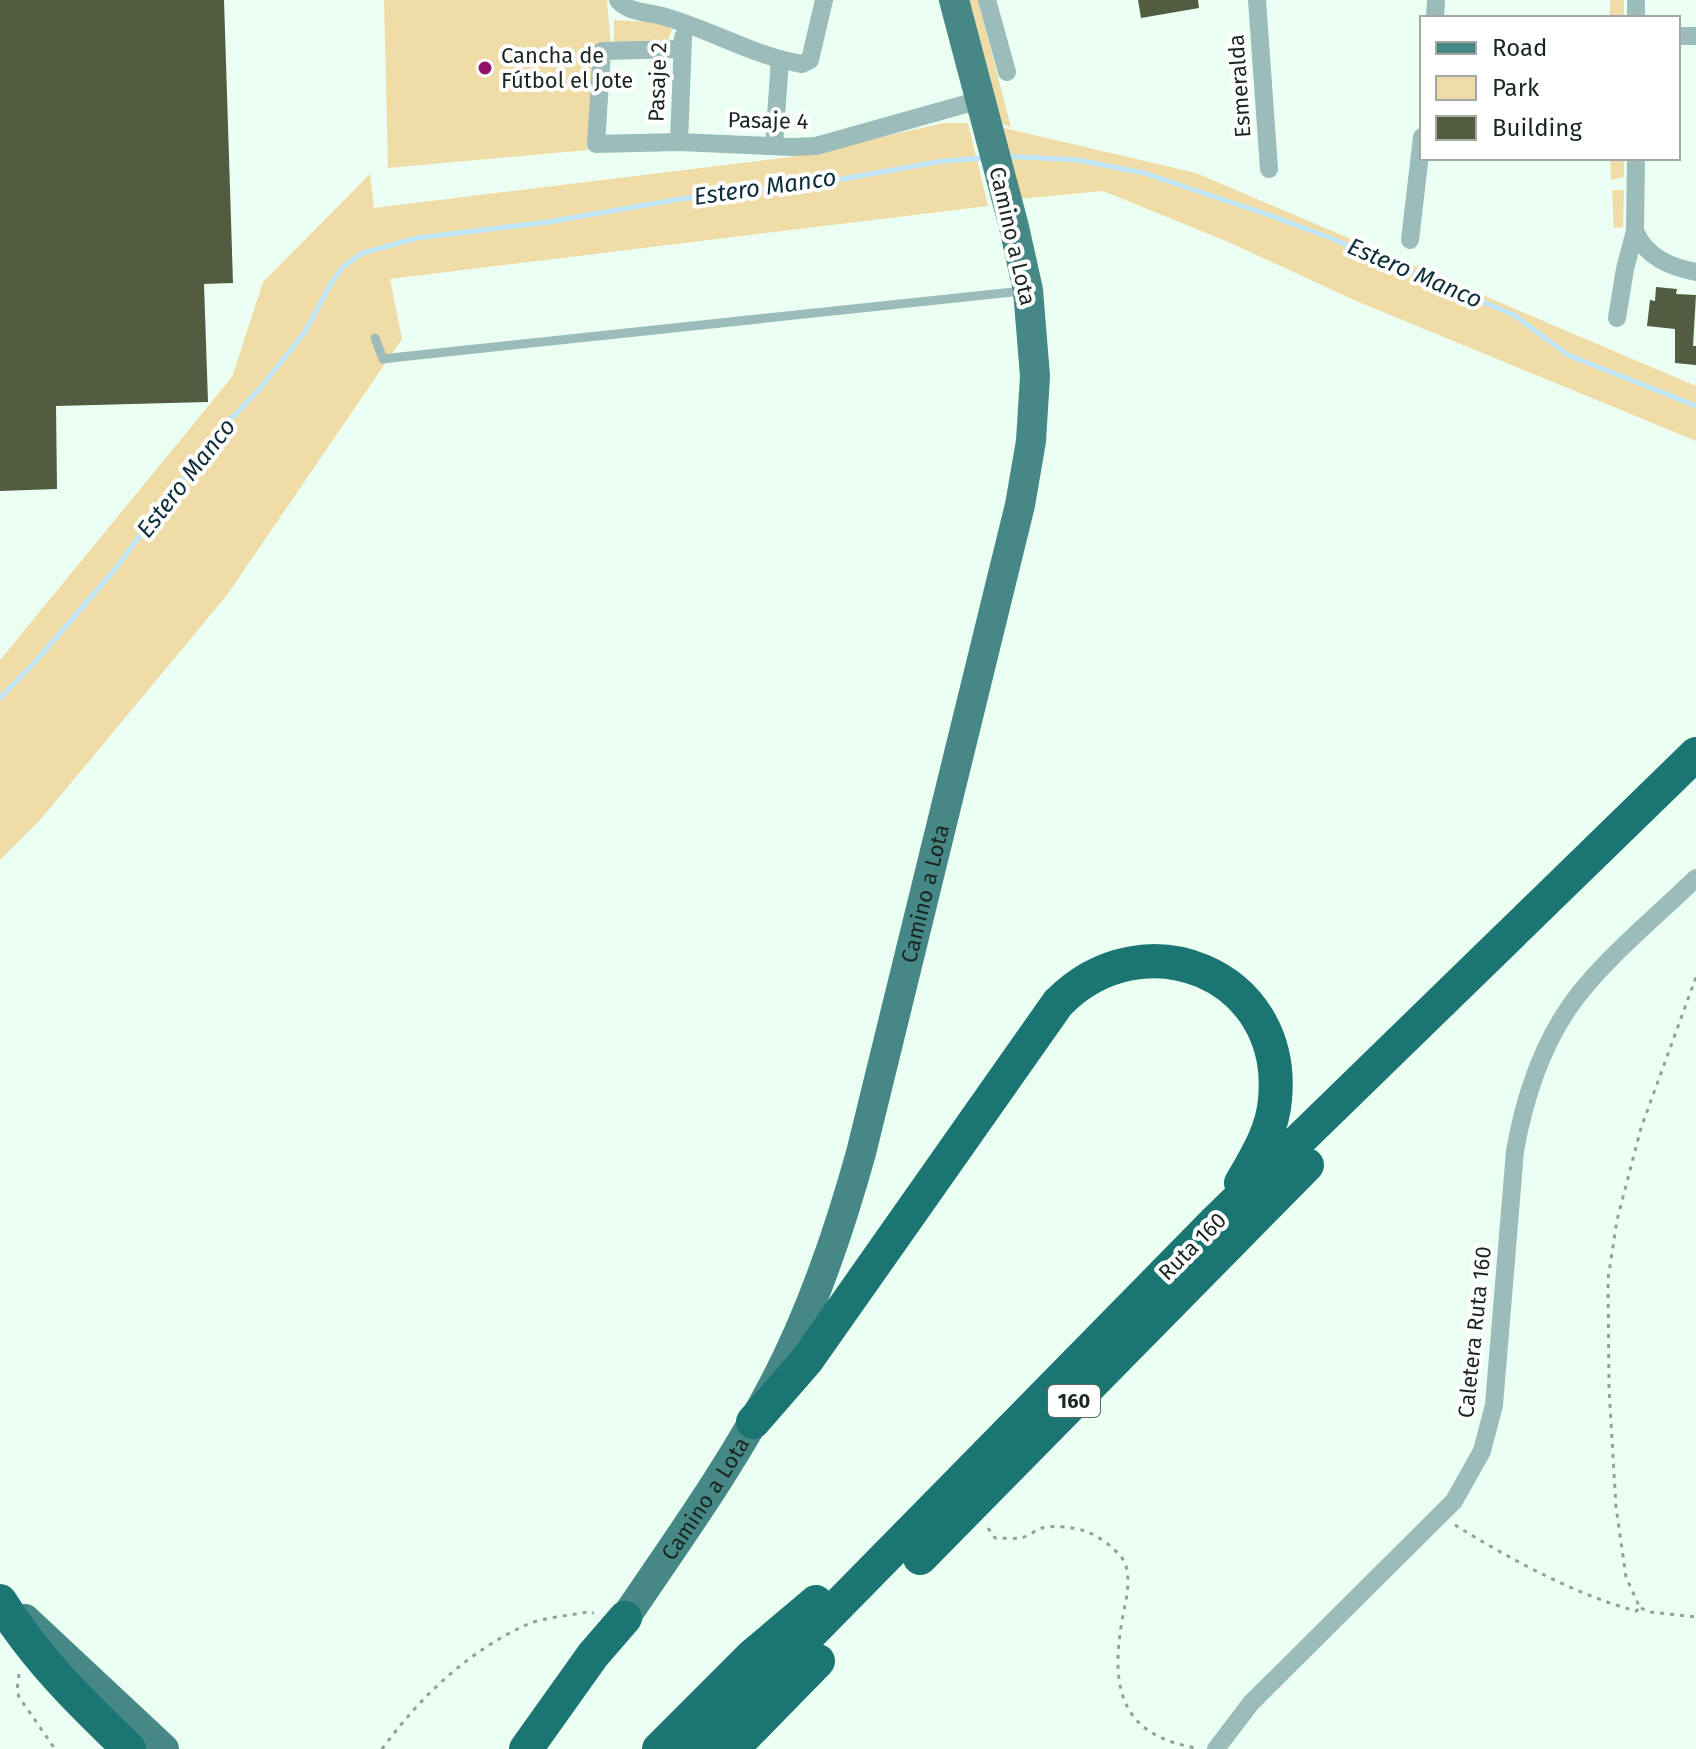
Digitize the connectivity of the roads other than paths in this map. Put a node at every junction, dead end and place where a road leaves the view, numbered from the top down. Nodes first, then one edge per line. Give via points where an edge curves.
1 (824, 0) edge
2 (954, 0) edge
3 (987, 0) edge
4 (1257, 0) edge
5 (618, 1) edge
6 (683, 24) junction
7 (682, 49) junction
8 (780, 59) junction
9 (1007, 72) dead end
10 (983, 109) junction
11 (679, 142) junction
12 (774, 145) junction
13 (1420, 154) edge
14 (1636, 160) edge
15 (1269, 169) dead end
16 (1635, 231) junction
17 (1410, 240) dead end
18 (1696, 272) edge
19 (1028, 290) junction
20 (1617, 318) dead end
21 (375, 338) dead end
22 (1696, 754) edge
23 (1696, 785) edge
24 (1696, 878) edge
25 (1214, 1223) junction
26 (753, 1422) junction
27 (912, 1533) junction
28 (0, 1599) edge
29 (625, 1618) junction
30 (828, 1650) junction
31 (1217, 1747) edge
32 (129, 1749) edge
33 (164, 1749) edge
34 (526, 1749) edge
35 (543, 1749) edge
36 (659, 1749) edge
37 (697, 1749) edge
38 (732, 1749) edge
39 (762, 1749) edge

1 - 8 street via 810,60 802,64
2 - 10 main road, Camino a Lota
3 - 9 street
4 - 15 street, Esmeralda
5 - 6 street
6 - 7 street, Pasaje 2
6 - 8 street
7 - 11 street, Pasaje 2
7 - 11 street, Pasaje 4 via 602,51 596,144
8 - 12 street
10 - 12 street, Pasaje 4 via 816,146
10 - 19 main road, Camino a Lota
11 - 12 street, Pasaje 4
13 - 17 street
14 - 16 street
16 - 18 street via 1659,260
16 - 20 street
19 - 21 lane via 383,359
19 - 26 main road, Camino a Lota via 1033,408 1018,515 848,1201 809,1309
22 - 25 highway, Ruta 160 / 160
23 - 30 highway, Ruta 160 / 160 via 1319,1153
24 - 31 street, Caletera Ruta 160 via 1569,1007 1533,1077 1515,1151 1489,1429 1474,1469 1442,1516 1251,1703
25 - 26 highway via 1254,1159 1272,1117 1275,1069 1262,1025 1236,990 1199,969 1153,961 1109,968 1081,982 1058,1003 814,1352
25 - 27 highway, Ruta 160 / 160
26 - 29 main road, Camino a Lota
27 - 36 highway via 795,1619
27 - 37 highway, Ruta 160 / 160
28 - 32 highway via 43,1662
28 - 33 main road
29 - 34 highway
29 - 35 highway
30 - 38 highway, Ruta 160 / 160
30 - 39 highway

